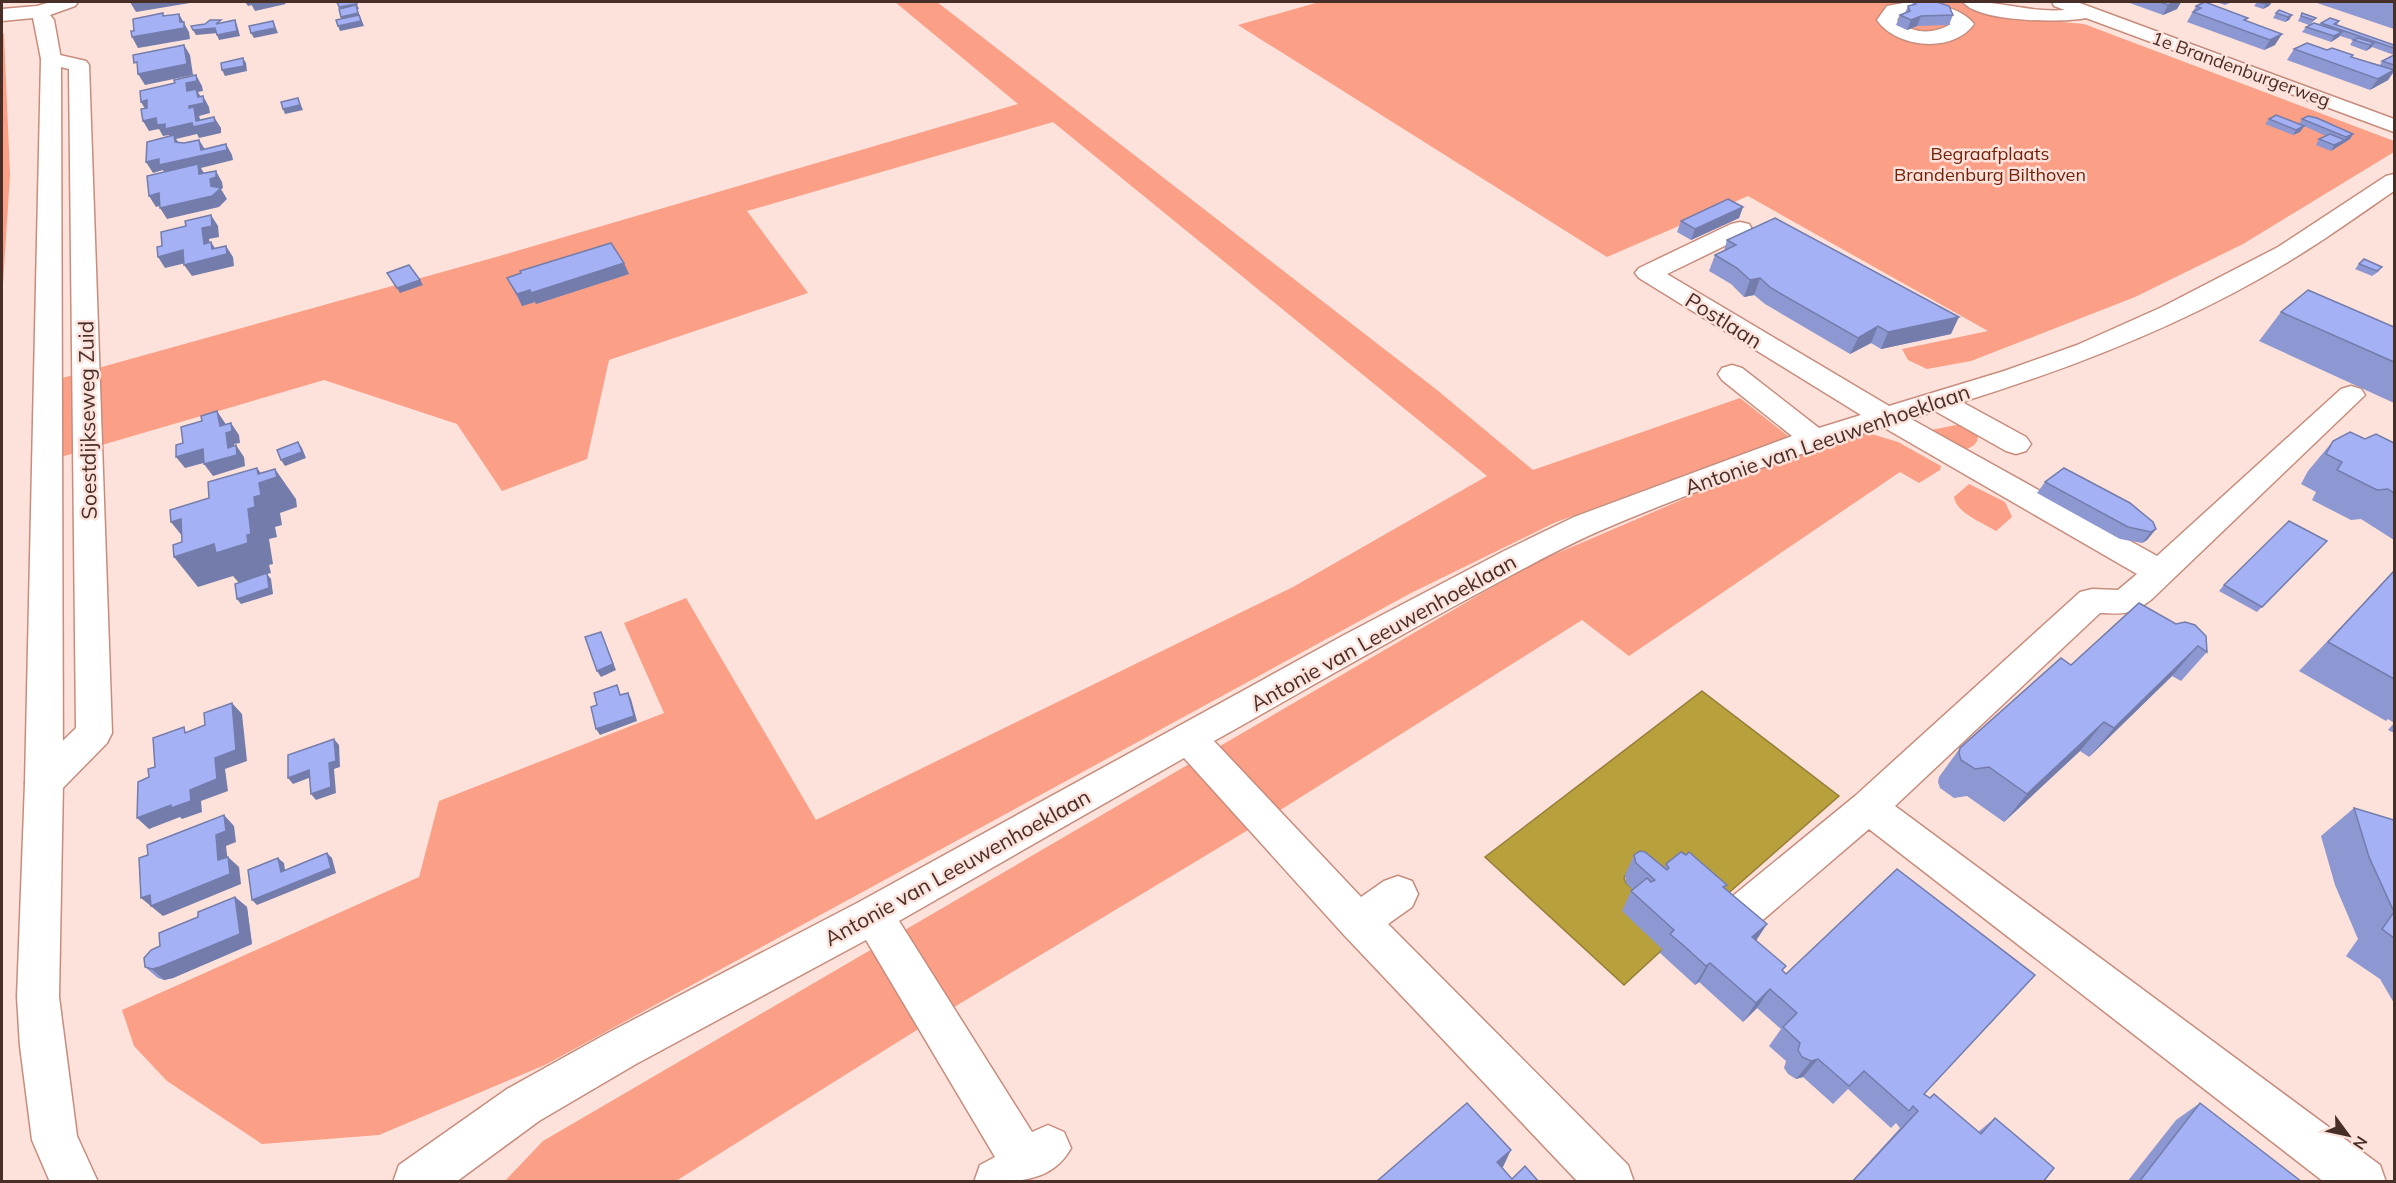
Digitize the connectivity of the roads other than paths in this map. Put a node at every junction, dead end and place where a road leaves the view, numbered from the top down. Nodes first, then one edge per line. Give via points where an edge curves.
1 (1972, 2) edge
2 (2061, 2) edge
3 (53, 7) edge
4 (2088, 12) junction
5 (1946, 13) edge
6 (2, 15) edge
7 (51, 59) junction
8 (2394, 106) edge
9 (2374, 118) junction
10 (2394, 126) edge
11 (2394, 181) edge
12 (1740, 229) dead end
13 (1732, 374) dead end
14 (2351, 395) dead end
15 (1938, 401) junction
16 (1888, 417) junction
17 (1814, 439) junction
18 (1971, 471) junction
19 (2160, 572) junction
20 (1189, 740) junction
21 (44, 783) junction
22 (1868, 807) junction
23 (1398, 894) dead end
24 (873, 915) junction
25 (1737, 917) edge
26 (1358, 922) junction
27 (1023, 1165) edge
28 (75, 1182) edge
29 (416, 1182) edge
30 (1611, 1182) edge
31 (2363, 1182) edge

1 - 4 street, 1e Brandenburgerweg via 2024,15 2074,16
1 - 5 street
2 - 4 street, 1e Brandenburgerweg
3 - 6 street, Soestdijkseweg Zuid
3 - 7 street, Soestdijkseweg Zuid via 45,23
4 - 9 street, 1e Brandenburgerweg
7 - 21 street, Soestdijkseweg Zuid
7 - 21 street, Soestdijkseweg Zuid via 79,65 93,733
8 - 9 street
9 - 10 street, 1e Brandenburgerweg
11 - 15 street, Antonie van Leeuwenhoeklaan via 2288,252 2172,313 2087,351
12 - 16 street, Postlaan via 1648,273
13 - 17 street
14 - 19 street
15 - 16 street, Antonie van Leeuwenhoeklaan
15 - 18 street via 2016,444
16 - 17 street, Antonie van Leeuwenhoeklaan
16 - 18 street
17 - 20 street, Antonie van Leeuwenhoeklaan via 1585,525 1532,550 1365,639
18 - 19 street
19 - 22 street via 2126,602 2092,601
20 - 24 street, Antonie van Leeuwenhoeklaan
20 - 26 street
21 - 28 street, Soestdijkseweg Zuid via 40,1026 56,1140
22 - 25 street
22 - 31 street
23 - 26 street
24 - 27 street via 979,1068
24 - 29 street, Antonie van Leeuwenhoeklaan via 523,1105
26 - 30 street

